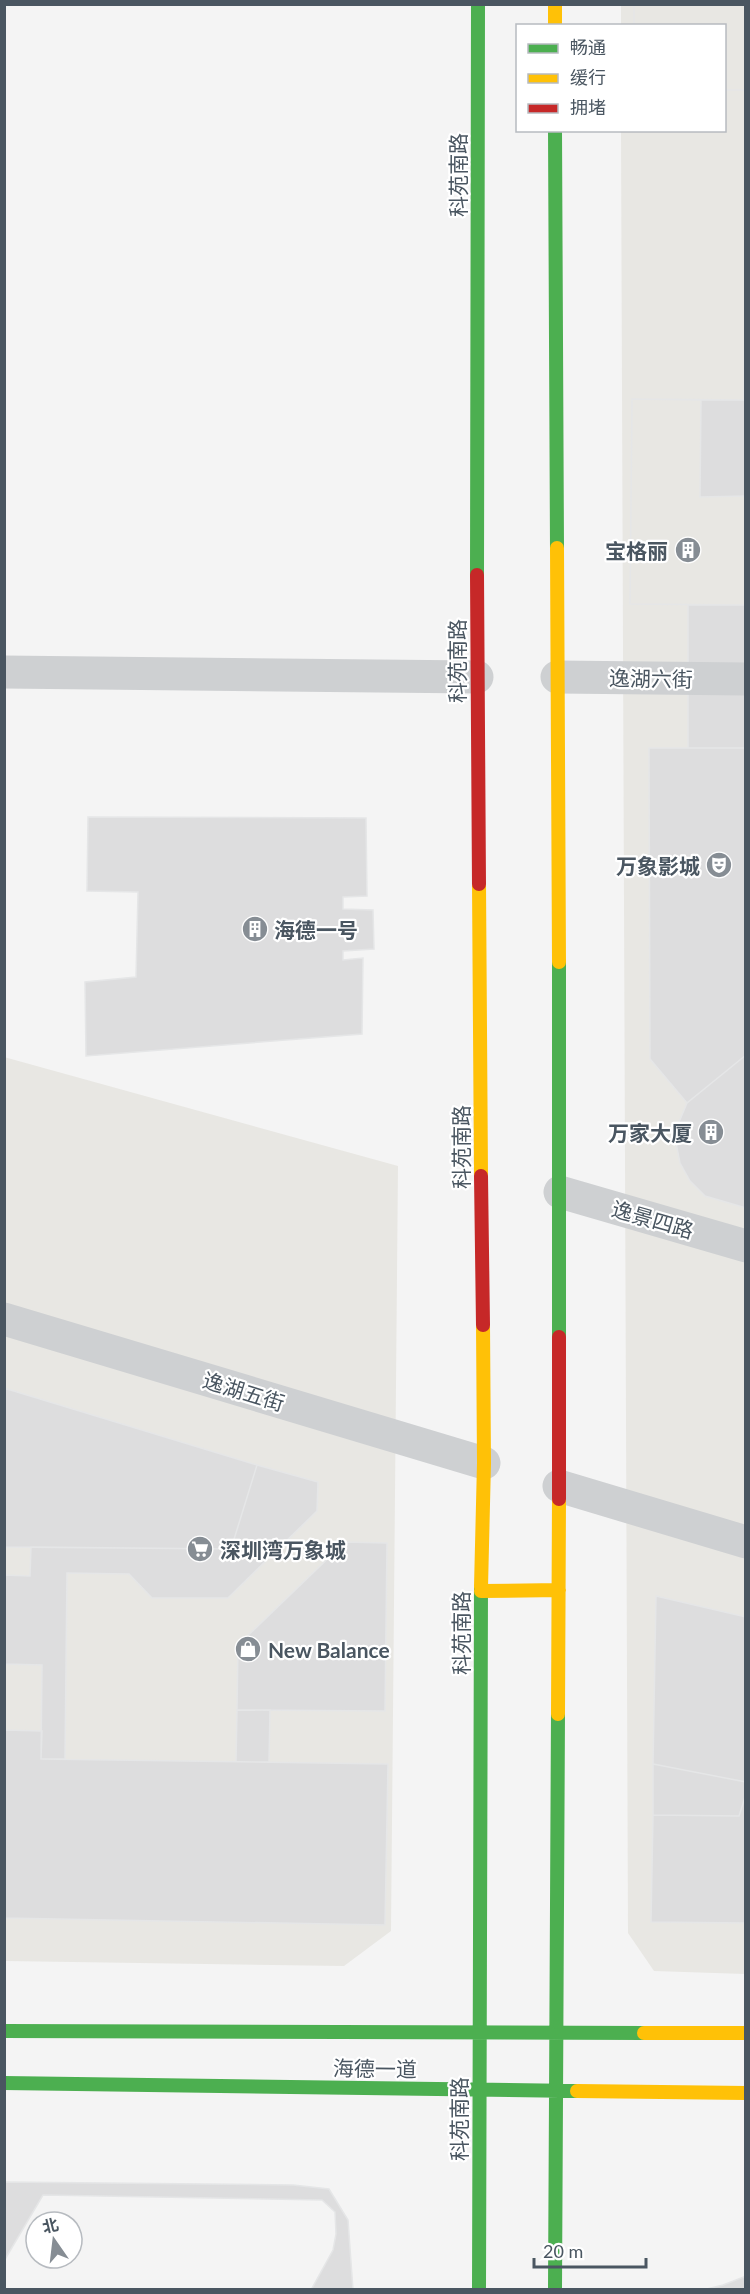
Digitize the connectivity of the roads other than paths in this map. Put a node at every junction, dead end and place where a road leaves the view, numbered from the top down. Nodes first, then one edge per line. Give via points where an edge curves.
1 (478, 4) edge
2 (555, 4) edge
3 (555, 24) edge
4 (555, 132) edge
5 (4, 672) edge
6 (557, 677) junction
7 (477, 678) junction
8 (746, 680) edge
9 (560, 1192) junction
10 (746, 1246) edge
11 (4, 1319) edge
12 (484, 1463) junction
13 (559, 1486) junction
14 (746, 1542) edge
15 (559, 1590) junction
16 (481, 1591) junction
17 (4, 2031) edge
18 (479, 2032) junction
19 (557, 2032) junction
20 (746, 2033) edge
21 (4, 2084) edge
22 (479, 2091) junction
23 (556, 2091) junction
24 (746, 2093) edge
25 (479, 2289) edge
26 (555, 2289) edge

1 - 7 main road, 科苑南路
2 - 3 main road
4 - 6 main road
5 - 7 street
6 - 8 street, 逸湖六街
6 - 9 main road
7 - 12 main road, 科苑南路
9 - 10 street, 逸景四路
9 - 13 main road
11 - 12 street, 逸湖五街
12 - 16 main road, 科苑南路
13 - 14 street
13 - 15 main road
15 - 16 main road
15 - 19 main road
16 - 18 main road, 科苑南路
17 - 18 main road, 海德一道
18 - 19 main road, 海德一道
18 - 22 main road, 科苑南路
19 - 20 main road, 海德一道
19 - 23 main road
21 - 22 main road, 海德一道
22 - 23 main road, 海德一道
22 - 25 main road, 科苑南路
23 - 24 main road, 海德一道
23 - 26 main road

